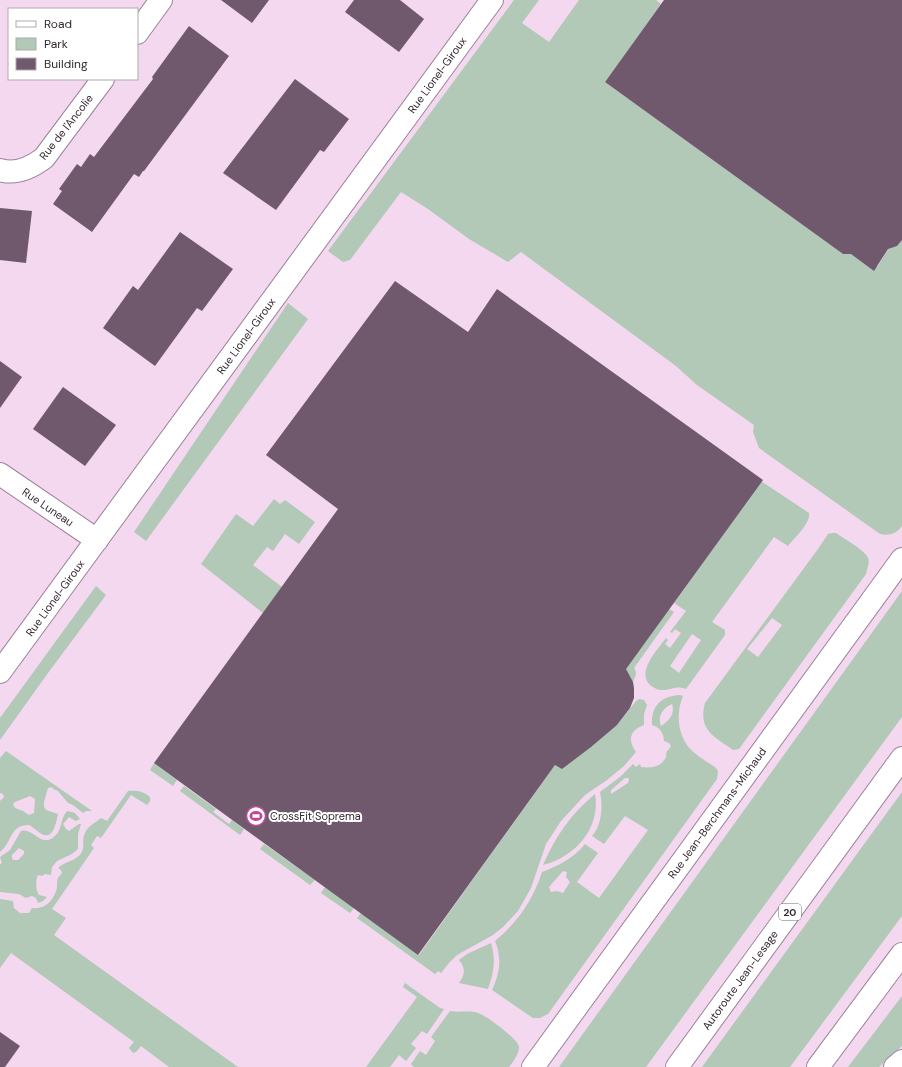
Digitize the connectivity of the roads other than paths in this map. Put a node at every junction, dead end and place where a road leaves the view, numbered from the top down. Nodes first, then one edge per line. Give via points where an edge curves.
1 (161, 0) edge
2 (492, 0) edge
3 (138, 32) edge
4 (102, 80) edge
5 (0, 170) edge
6 (0, 474) edge
7 (97, 540) junction
8 (902, 559) edge
9 (0, 672) edge
10 (902, 758) edge
11 (902, 954) edge
12 (902, 1061) edge
13 (533, 1067) edge
14 (677, 1067) edge
15 (818, 1067) edge
16 (895, 1067) edge

1 - 3 main road
2 - 7 main road, Rue Lionel-Giroux
4 - 5 main road, Rue de l'Ancolie via 44,158 35,165 14,171
6 - 7 main road, Rue Luneau
7 - 9 main road, Rue Lionel-Giroux
8 - 13 main road, Rue Jean-Berchmans-Michaud
10 - 14 main road, Autoroute Jean-Lesage / 20
11 - 15 main road
12 - 16 main road

